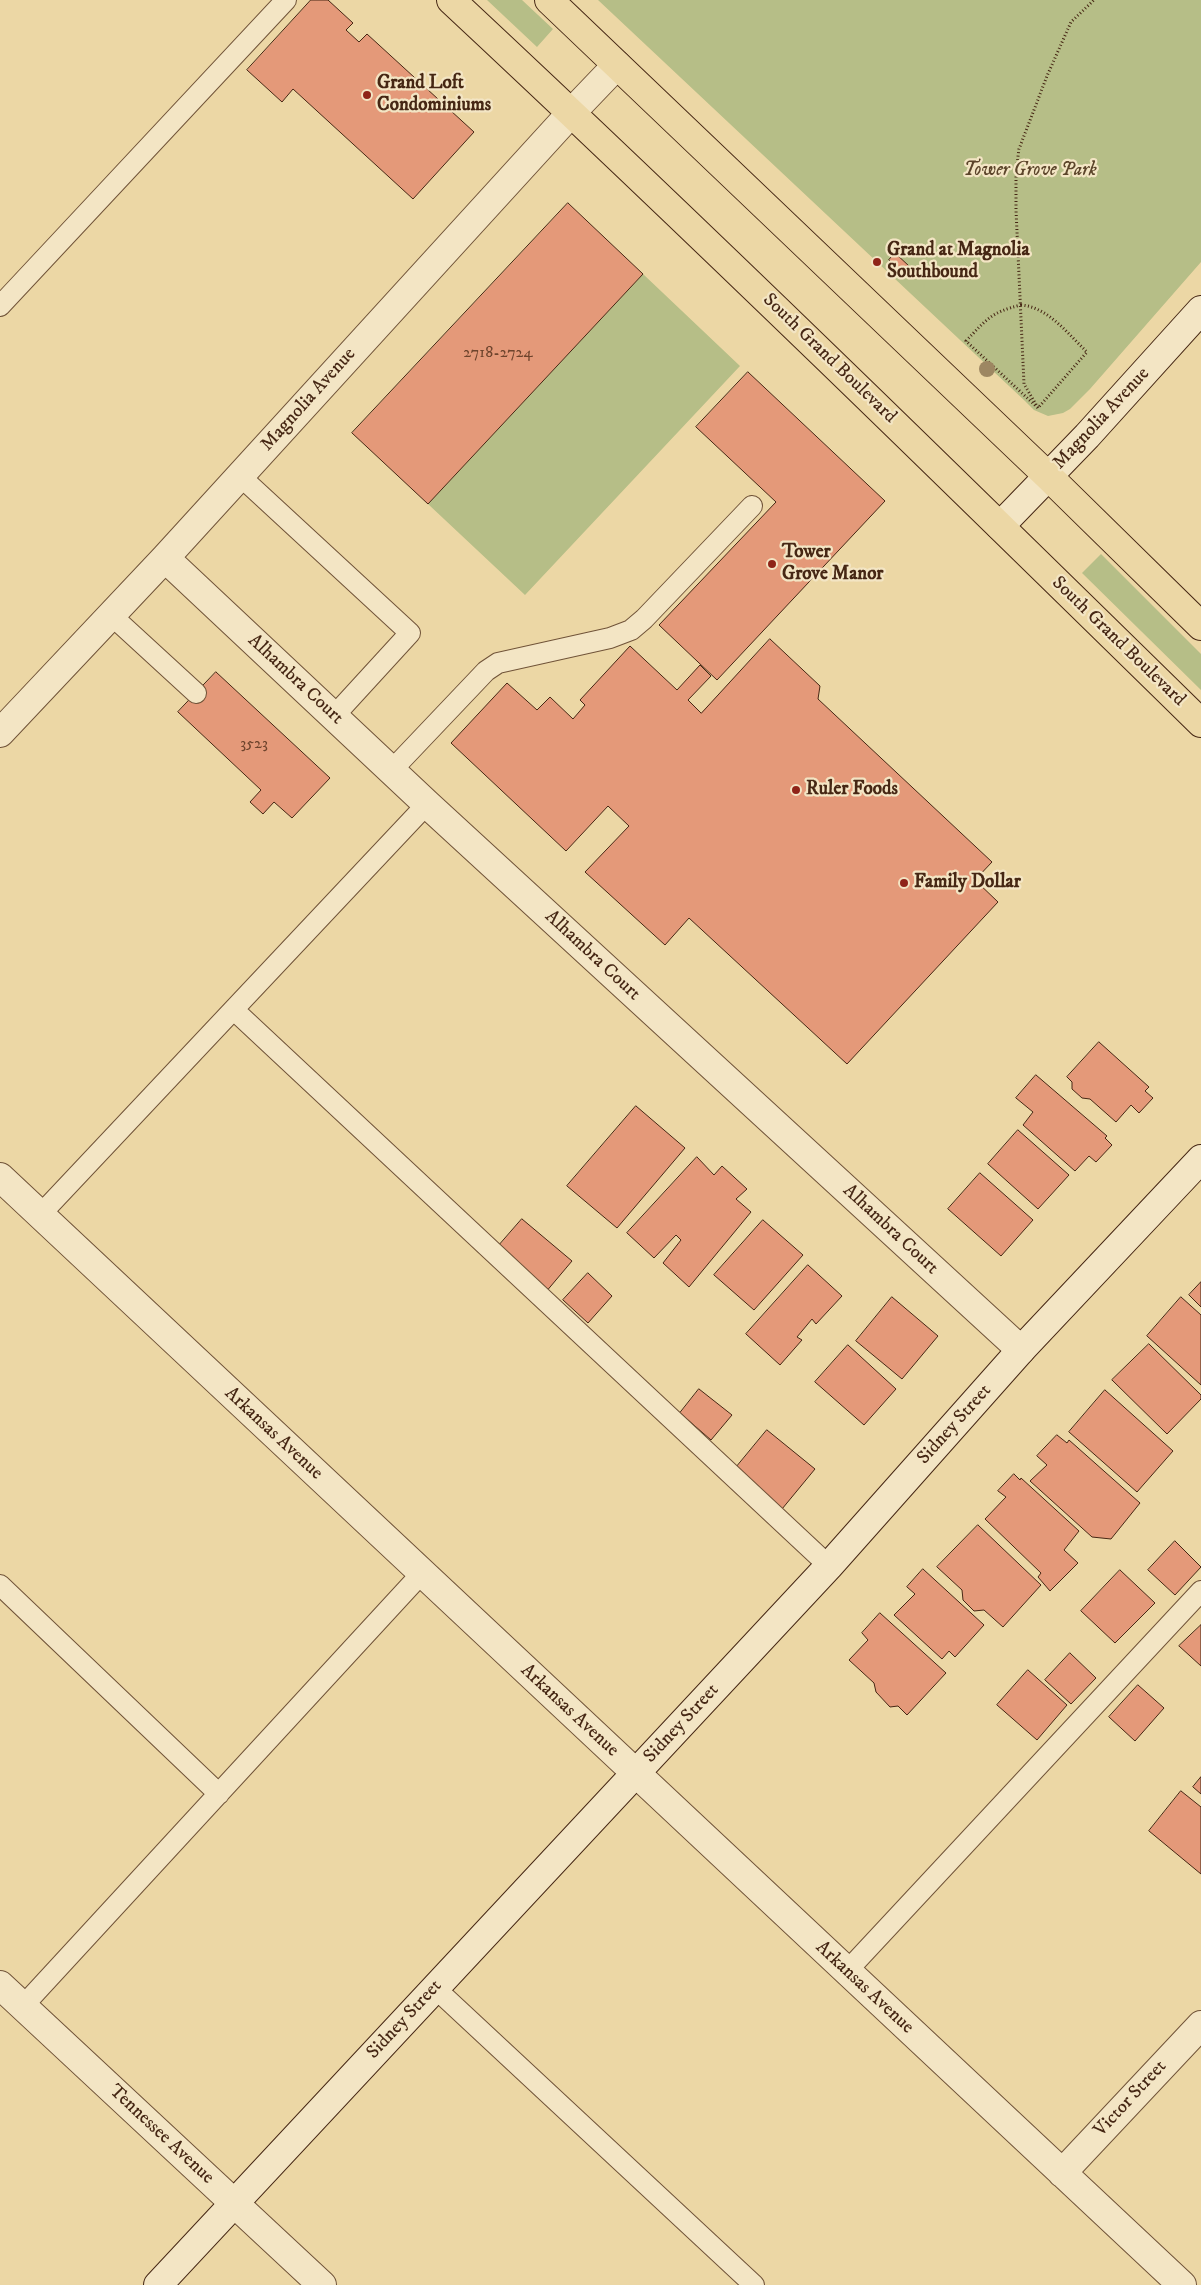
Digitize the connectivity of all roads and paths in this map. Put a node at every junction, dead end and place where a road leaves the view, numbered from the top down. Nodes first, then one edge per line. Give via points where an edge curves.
1 (286, 0) edge
2 (451, 0) edge
3 (549, 0) edge
4 (1094, 0) edge
5 (617, 65) junction
6 (572, 112) junction
7 (1020, 305) junction
8 (0, 306) edge
9 (1201, 310) edge
10 (1038, 408) junction
11 (240, 476) junction
12 (1049, 477) junction
13 (752, 506) dead end
14 (1000, 526) junction
15 (165, 558) junction
16 (111, 615) junction
17 (1201, 626) edge
18 (196, 693) dead end
19 (334, 716) junction
20 (1201, 723) edge
21 (0, 733) edge
22 (391, 771) junction
23 (427, 804) junction
24 (234, 1010) junction
25 (1201, 1158) edge
26 (0, 1177) edge
27 (40, 1215) junction
28 (1022, 1350) junction
29 (829, 1566) junction
30 (422, 1573) junction
31 (0, 1585) edge
32 (1201, 1591) edge
33 (636, 1773) junction
34 (219, 1794) junction
35 (847, 1971) junction
36 (0, 1985) edge
37 (435, 1988) junction
38 (23, 2006) junction
39 (1201, 2026) edge
40 (1062, 2173) junction
41 (235, 2203) junction
42 (158, 2285) edge
43 (322, 2285) edge
44 (754, 2285) edge
45 (1182, 2285) edge

1 - 8 lane
2 - 6 main road, South Grand Boulevard
3 - 5 main road
4 - 7 path via 1068,28 1019,149 1016,210
5 - 6 street, Magnolia Avenue
5 - 12 main road
6 - 11 street, Magnolia Avenue
6 - 14 main road, South Grand Boulevard
7 - 10 path via 1024,384
7 - 10 path via 1044,312 1087,352
7 - 10 path via 999,310 966,341
9 - 12 street, Magnolia Avenue
11 - 15 street, Magnolia Avenue
11 - 19 lane via 410,633
12 - 14 street, Magnolia Avenue
12 - 17 main road
13 - 22 lane via 630,630 610,638 498,663 486,671
14 - 20 main road, South Grand Boulevard
15 - 16 street, Magnolia Avenue
15 - 19 street, Alhambra Court
16 - 18 lane
16 - 21 street, Magnolia Avenue
19 - 22 street, Alhambra Court
22 - 23 street, Alhambra Court
23 - 24 lane
23 - 28 street, Alhambra Court
24 - 27 lane
24 - 29 lane
25 - 28 street, Sidney Street
26 - 27 street, Arkansas Avenue
27 - 30 street, Arkansas Avenue
28 - 29 street, Sidney Street
29 - 33 street, Sidney Street
30 - 33 street, Arkansas Avenue
30 - 34 lane
31 - 34 lane
32 - 35 lane
33 - 35 street, Arkansas Avenue
33 - 37 street, Sidney Street
34 - 38 lane
35 - 40 street, Arkansas Avenue
36 - 38 street, Tennessee Avenue
37 - 41 street, Sidney Street
37 - 44 lane
38 - 41 street, Tennessee Avenue
39 - 40 street, Victor Street
40 - 45 street, Arkansas Avenue
41 - 42 street, Sidney Street
41 - 43 street, Tennessee Avenue

